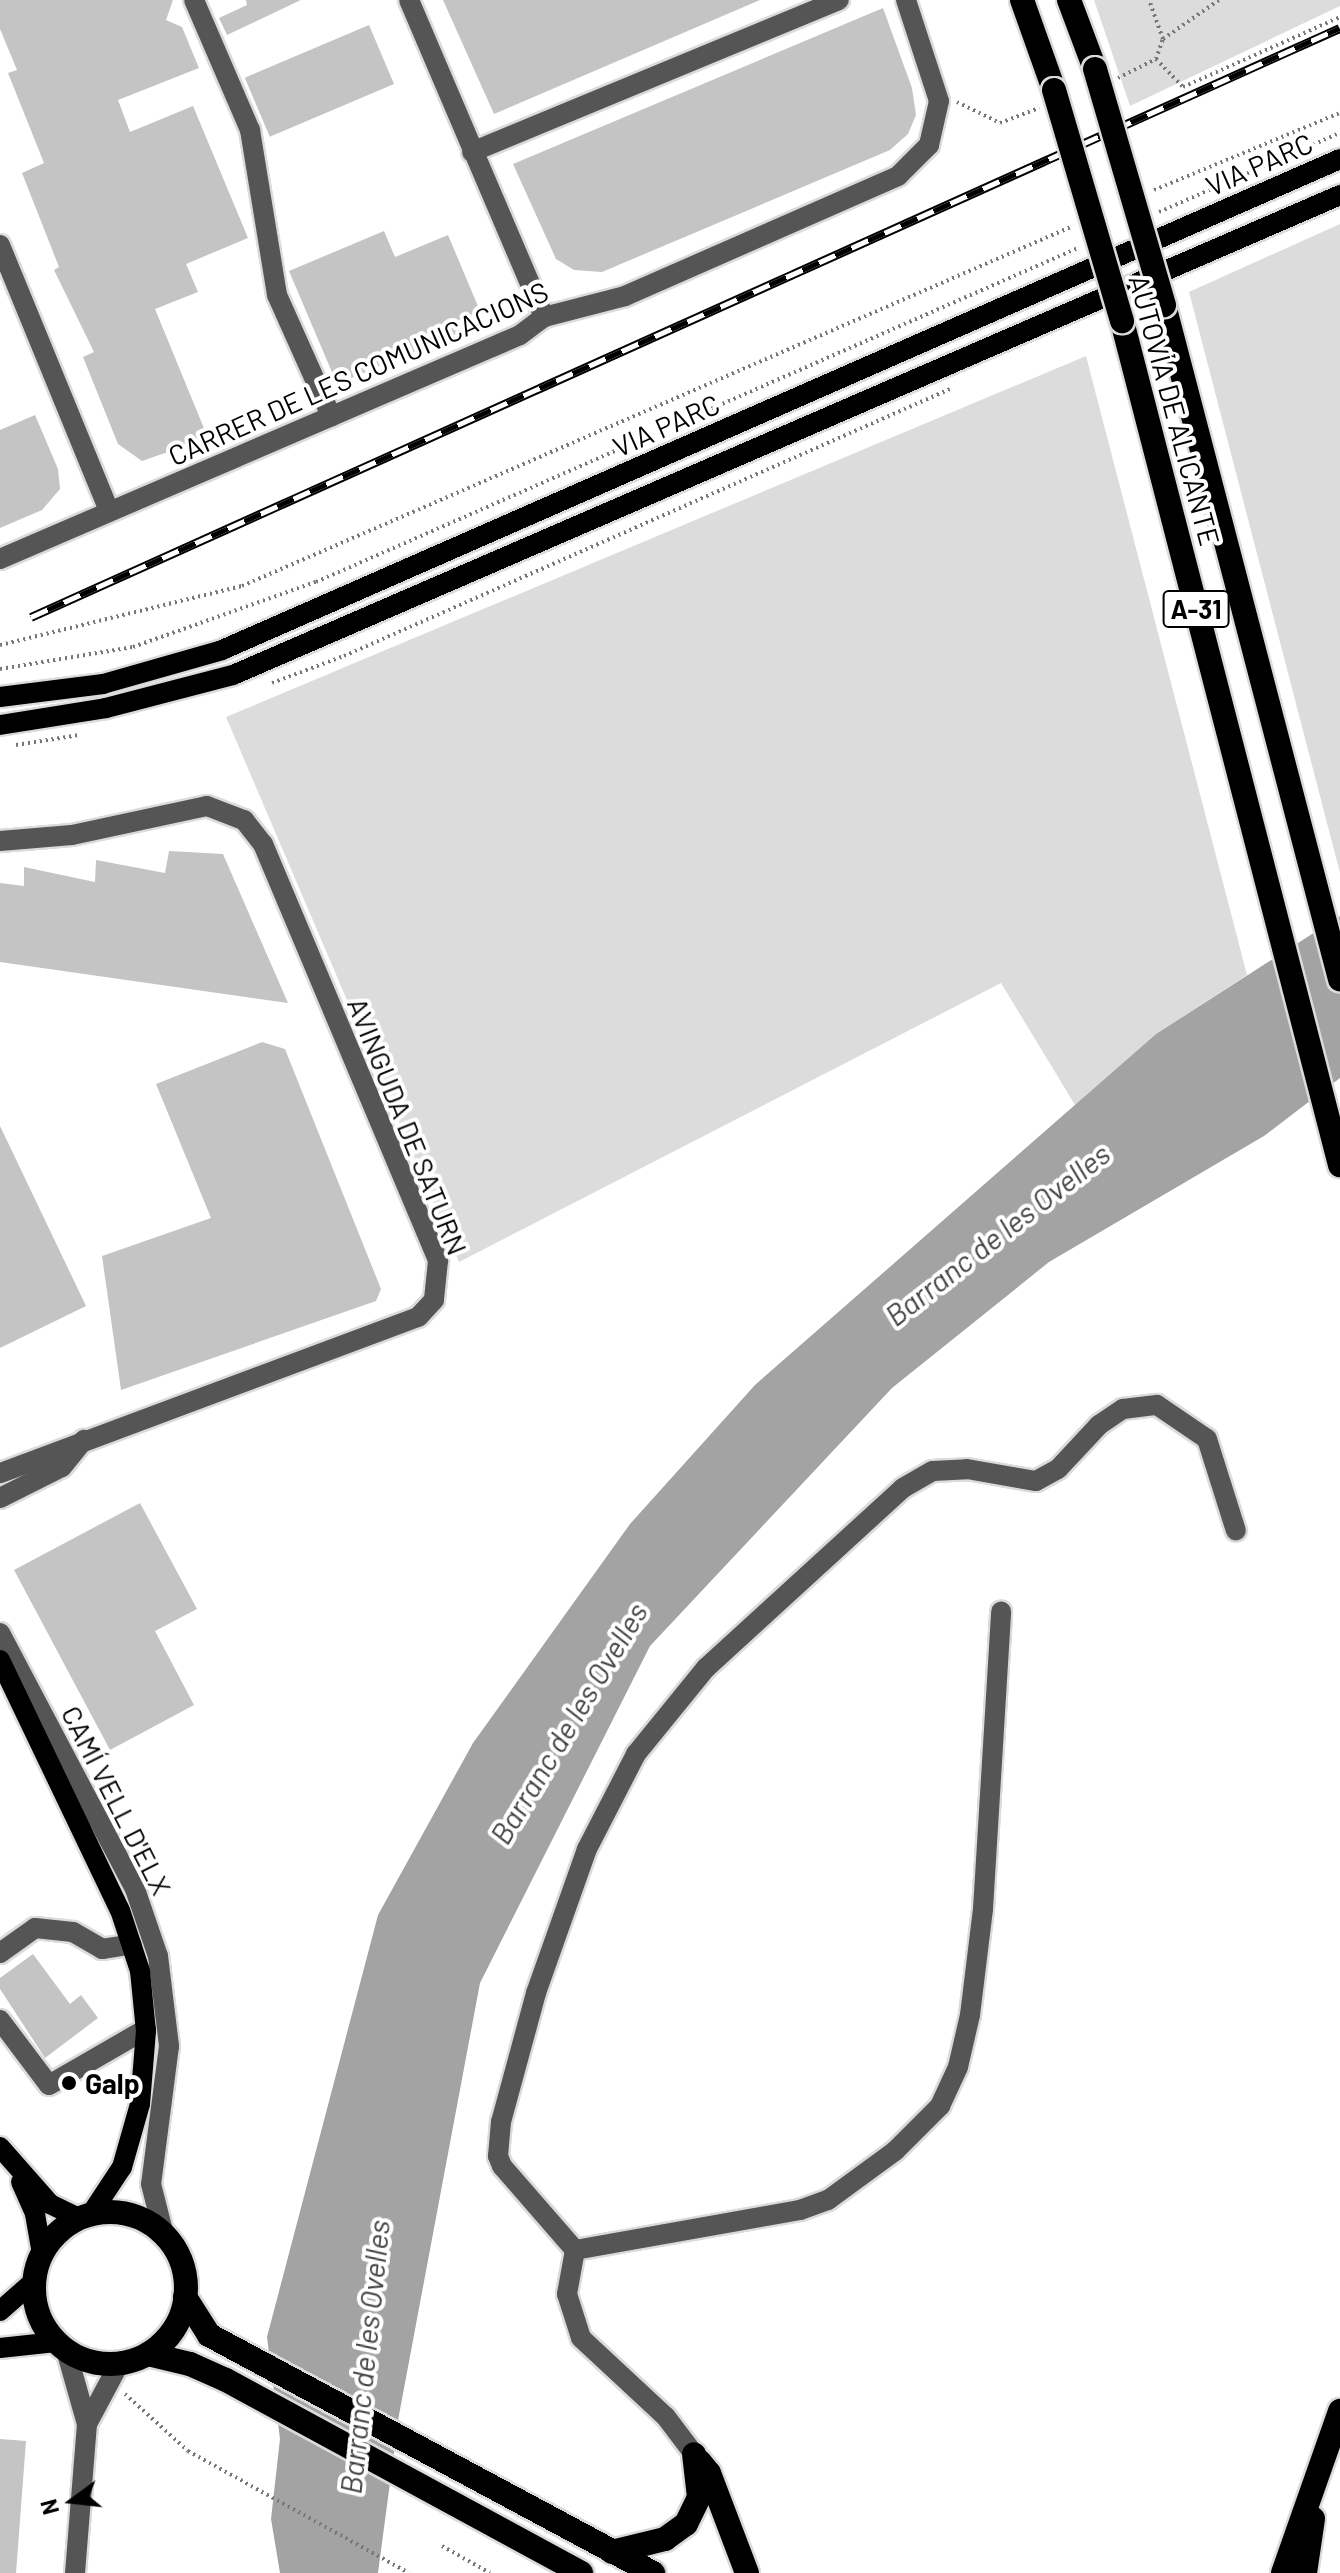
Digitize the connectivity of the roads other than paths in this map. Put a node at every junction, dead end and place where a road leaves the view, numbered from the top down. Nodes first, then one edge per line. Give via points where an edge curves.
1 (194, 0) edge
2 (409, 0) edge
3 (839, 0) edge
4 (906, 0) edge
5 (1022, 0) edge
6 (1069, 0) edge
7 (472, 152) junction
8 (1340, 159) edge
9 (1340, 195) edge
10 (0, 245) edge
11 (544, 317) junction
12 (331, 416) junction
13 (109, 511) junction
14 (0, 559) edge
15 (0, 697) edge
16 (0, 725) edge
17 (0, 841) edge
18 (1340, 979) edge
19 (1338, 1157) edge
20 (84, 1439) junction
21 (0, 1473) edge
22 (0, 1498) edge
23 (1236, 1531) dead end
24 (1001, 1612) dead end
25 (0, 1633) edge
26 (0, 1660) edge
27 (132, 1944) junction
28 (0, 1953) edge
29 (0, 2020) edge
30 (146, 2029) junction
31 (0, 2147) edge
32 (15, 2167) junction
33 (85, 2216) junction
34 (164, 2235) junction
35 (575, 2250) junction
36 (42, 2254) junction
37 (34, 2281) junction
38 (185, 2297) junction
39 (0, 2311) edge
40 (61, 2346) junction
41 (0, 2348) edge
42 (133, 2360) junction
43 (1340, 2411) edge
44 (87, 2424) junction
45 (694, 2454) junction
46 (1317, 2477) junction
47 (612, 2552) junction
48 (75, 2573) edge
49 (581, 2573) edge
50 (653, 2573) edge
51 (747, 2573) edge
52 (1283, 2573) edge
53 (1305, 2573) edge

1 - 12 street via 250,130 277,295
2 - 7 street
3 - 7 street
4 - 11 street, CARRER DE LES COMUNICACIONS via 939,101 929,145 914,165 625,296
5 - 19 highway, AUTOVÍA DE ALICANTE / A-31, bridge via 1122,321
6 - 18 highway, AUTOVÍA DE ALICANTE / A-31, bridge via 1095,69 1164,305
7 - 11 street
8 - 15 main road, VIA PARC via 222,650 103,684
9 - 16 main road, VIA PARC via 233,675 106,708
10 - 13 street
11 - 12 street, CARRER DE LES COMUNICACIONS via 520,335
12 - 13 street, CARRER DE LES COMUNICACIONS
13 - 14 street, CARRER DE LES COMUNICACIONS
17 - 20 street, AVINGUDA DE SATURN via 72,835 207,806 244,820 263,844 438,1261 434,1300 418,1317
20 - 21 street, AVINGUDA DE SATURN
20 - 22 street via 62,1467
23 - 35 street via 1207,1439 1157,1405 1123,1409 1099,1425 1058,1469 1036,1481 944,1470 903,1488 706,1668 636,1754 587,1849 536,1993 501,2122 502,2166
24 - 35 street via 983,1909 970,2015 958,2067 940,2106 895,2151 828,2200 800,2210
25 - 34 street, CAMÍ VELL D'ELX via 135,1889 158,1956 169,2046 151,2184
26 - 27 main road, CAMÍ VELL D'ELX
27 - 28 street via 102,1949 73,1932 35,1928
27 - 30 main road, CAMÍ VELL D'ELX
29 - 30 street via 49,2085
30 - 33 main road, CAMÍ VELL D'ELX via 144,2081 132,2139 115,2182
31 - 32 main road
32 - 33 main road via 50,2204
32 - 36 main road via 35,2214
33 - 34 highway via 138,2217
33 - 36 highway via 57,2233
34 - 38 highway via 184,2270
35 - 45 street via 567,2294 581,2338 666,2417
36 - 37 highway
37 - 39 main road
37 - 40 highway via 36,2303
38 - 42 highway via 173,2330
38 - 47 highway via 209,2335
40 - 41 main road
40 - 42 highway via 91,2362
40 - 44 street
42 - 44 street
42 - 49 highway via 190,2364 226,2380
43 - 46 highway
44 - 48 street
45 - 47 highway via 699,2497 686,2524 665,2539
45 - 51 highway via 709,2473
46 - 52 highway
46 - 53 highway
47 - 50 highway

